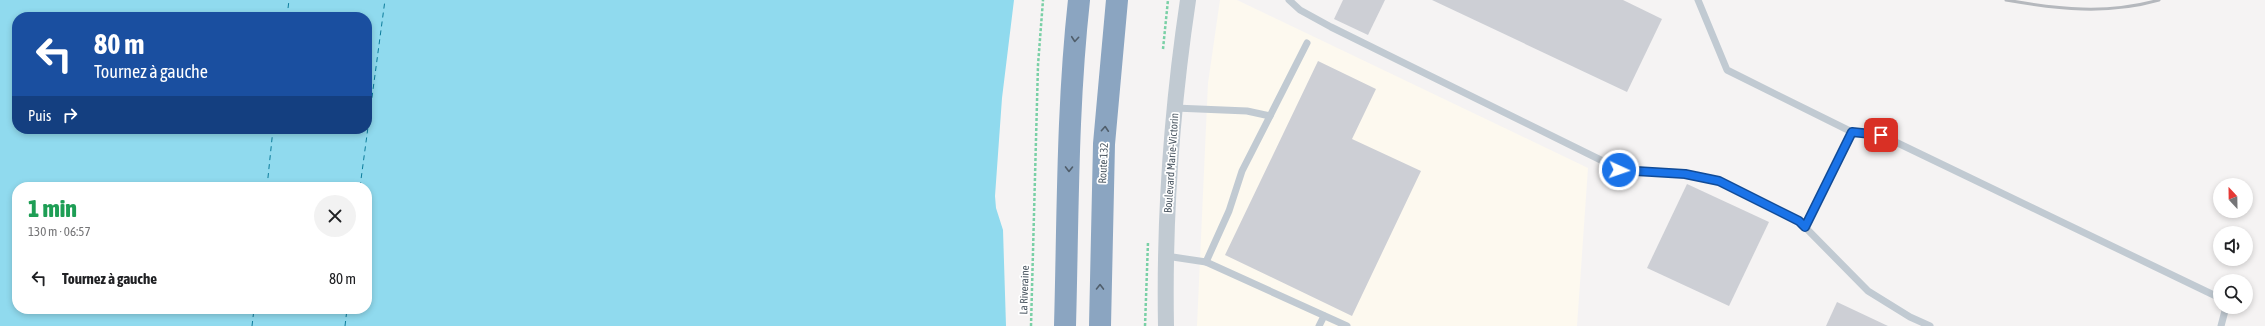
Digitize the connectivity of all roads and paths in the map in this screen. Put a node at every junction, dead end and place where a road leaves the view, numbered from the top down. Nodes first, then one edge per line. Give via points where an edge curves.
1 (1043, 0) edge
2 (1079, 0) edge
3 (1117, 0) edge
4 (1188, 0) edge
5 (1289, 0) edge
6 (1698, 0) edge
7 (1307, 44) dead end
8 (1175, 108) junction
9 (1270, 116) junction
10 (1852, 132) junction
11 (1805, 227) junction
12 (1166, 256) junction
13 (1206, 262) junction
14 (2213, 295) edge
15 (2224, 314) edge
16 (1324, 316) junction
17 (1031, 326) edge
18 (1065, 326) edge
19 (1100, 326) edge
20 (1166, 326) edge
21 (1319, 326) edge
22 (1347, 326) edge
23 (1930, 326) edge
24 (2221, 326) edge

1 - 17 path, La Riveraine via 1038,64
2 -> 18 highway via 1073,63
19 -> 3 highway, Route 132 via 1104,144
4 - 8 street, Boulevard Marie-Victorin
5 - 11 lane via 1300,10 1331,27 1619,170 1685,174 1719,181 1799,221
6 - 10 lane via 1727,70
7 - 9 lane
8 - 9 lane via 1247,111
8 - 12 street, Boulevard Marie-Victorin
9 - 13 lane via 1242,171
10 - 11 lane
10 - 14 lane via 1881,135
11 - 23 lane via 1868,291
12 - 13 lane
12 - 20 street, Boulevard Marie-Victorin
13 - 16 lane
15 - 24 lane
16 - 21 lane
16 - 22 lane

